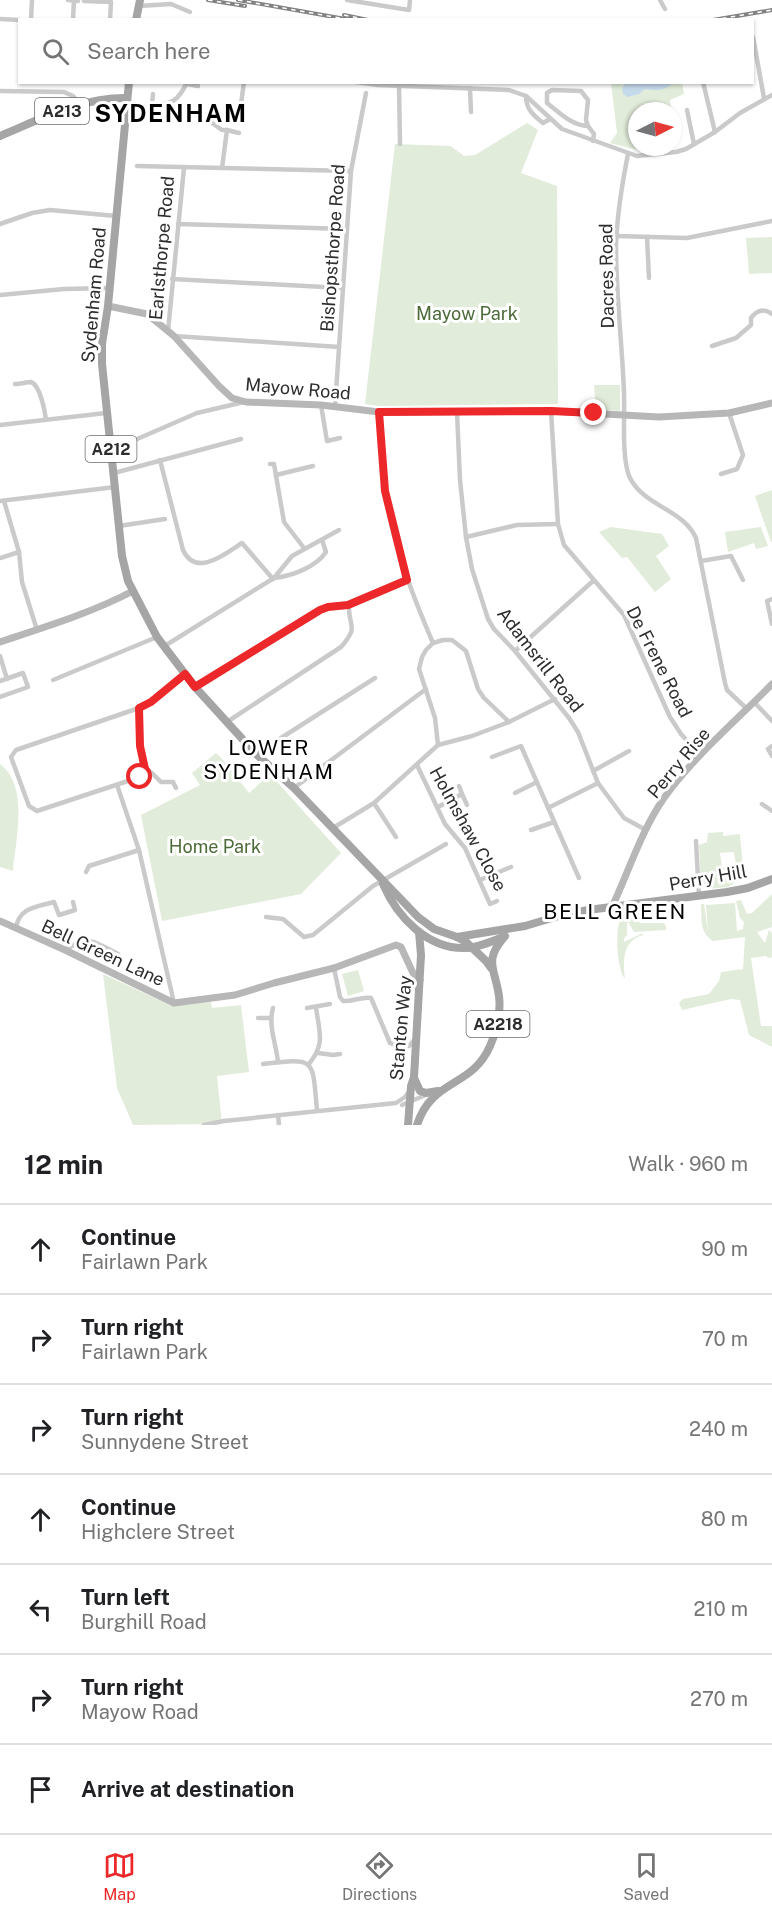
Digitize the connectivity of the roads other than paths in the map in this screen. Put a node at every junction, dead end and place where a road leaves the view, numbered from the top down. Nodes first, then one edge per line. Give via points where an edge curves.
1 (32, 0) edge
2 (68, 0) edge
3 (76, 0) edge
4 (347, 0) edge
5 (410, 0) edge
6 (660, 0) edge
7 (84, 1) edge
8 (140, 3) edge
9 (665, 9) dead end
10 (190, 12) dead end
11 (31, 18) edge
12 (73, 18) edge
13 (110, 18) edge
14 (136, 18) edge
15 (0, 19) edge
16 (18, 20) edge
17 (754, 43) edge
18 (129, 84) edge
19 (186, 84) edge
20 (191, 84) edge
21 (244, 84) edge
22 (378, 84) edge
23 (703, 84) edge
24 (198, 86) dead end
25 (399, 86) junction
26 (470, 88) junction
27 (0, 91) edge
28 (366, 93) dead end
29 (153, 94) dead end
30 (772, 95) edge
31 (526, 96) junction
32 (127, 98) junction
33 (764, 98) junction
34 (80, 104) junction
35 (152, 104) junction
36 (241, 104) dead end
37 (687, 111) dead end
38 (471, 112) dead end
39 (150, 114) dead end
40 (550, 119) junction
41 (212, 123) dead end
42 (588, 126) junction
43 (227, 130) junction
44 (715, 132) junction
45 (239, 133) dead end
46 (0, 136) edge
47 (593, 141) junction
48 (400, 144) dead end
49 (694, 144) junction
50 (682, 149) edge
51 (628, 154) joint
52 (137, 166) dead end
53 (184, 168) junction
54 (222, 168) junction
55 (351, 171) junction
56 (116, 216) junction
57 (772, 221) edge
58 (0, 224) edge
59 (178, 224) junction
60 (346, 230) junction
61 (617, 236) junction
62 (646, 237) junction
63 (649, 278) dead end
64 (172, 279) junction
65 (109, 288) junction
66 (343, 288) junction
67 (0, 295) edge
68 (108, 306) junction
69 (772, 314) edge
70 (171, 334) junction
71 (339, 346) junction
72 (712, 346) dead end
73 (15, 384) dead end
74 (246, 402) junction
75 (321, 405) junction
76 (771, 405) edge
77 (335, 407) junction
78 (551, 411) junction
79 (379, 412) junction
80 (457, 412) junction
81 (729, 412) junction
82 (106, 413) junction
83 (625, 415) junction
84 (46, 420) junction
85 (0, 425) edge
86 (340, 438) dead end
87 (241, 439) dead end
88 (110, 446) junction
89 (160, 460) junction
90 (270, 464) dead end
91 (313, 466) dead end
92 (114, 473) junction
93 (721, 474) dead end
94 (276, 475) junction
95 (115, 487) junction
96 (2, 501) edge
97 (165, 519) dead end
98 (558, 524) junction
99 (119, 525) junction
100 (339, 530) dead end
101 (466, 537) junction
102 (322, 540) junction
103 (304, 548) junction
104 (20, 552) junction
105 (0, 558) edge
106 (701, 561) junction
107 (274, 578) junction
108 (407, 580) junction
109 (743, 580) dead end
110 (593, 581) junction
111 (133, 591) junction
112 (772, 599) edge
113 (348, 605) junction
114 (772, 624) edge
115 (37, 630) junction
116 (157, 637) junction
117 (0, 642) edge
118 (434, 643) junction
119 (163, 647) junction
120 (515, 651) junction
121 (0, 656) edge
122 (185, 674) junction
123 (375, 678) dead end
124 (7, 679) junction
125 (53, 680) dead end
126 (0, 681) edge
127 (772, 684) edge
128 (195, 687) junction
129 (426, 689) junction
130 (0, 698) edge
131 (555, 699) junction
132 (754, 702) junction
133 (139, 708) junction
134 (747, 709) junction
135 (772, 721) edge
136 (227, 722) junction
137 (509, 722) junction
138 (438, 745) junction
139 (772, 746) edge
140 (629, 751) dead end
141 (256, 754) junction
142 (701, 756) junction
143 (772, 756) edge
144 (492, 757) dead end
145 (417, 765) junction
146 (145, 769) junction
147 (593, 771) junction
148 (537, 782) junction
149 (598, 783) junction
150 (117, 785) junction
151 (459, 786) dead end
152 (176, 788) dead end
153 (294, 788) junction
154 (515, 793) dead end
155 (462, 794) junction
156 (374, 803) junction
157 (762, 804) dead end
158 (467, 805) dead end
159 (438, 807) junction
160 (548, 808) junction
161 (772, 811) edge
162 (554, 822) junction
163 (333, 828) junction
164 (646, 830) junction
165 (531, 831) dead end
166 (396, 837) dead end
167 (696, 841) dead end
168 (446, 844) dead end
169 (140, 850) junction
170 (511, 867) dead end
171 (86, 872) dead end
172 (579, 878) dead end
173 (772, 879) edge
174 (480, 880) junction
175 (381, 881) junction
176 (699, 897) junction
177 (73, 902) dead end
178 (497, 902) dead end
179 (612, 907) junction
180 (266, 916) dead end
181 (0, 921) edge
182 (525, 926) junction
183 (16, 928) junction
184 (437, 930) junction
185 (419, 932) junction
186 (505, 936) junction
187 (457, 937) junction
188 (432, 939) junction
189 (473, 947) junction
190 (65, 950) junction
191 (422, 955) junction
192 (118, 958) dead end
193 (334, 968) junction
194 (491, 968) junction
195 (420, 980) junction
196 (174, 1003) junction
197 (330, 1004) dead end
198 (316, 1007) junction
199 (273, 1008) dead end
200 (307, 1008) dead end
201 (258, 1018) dead end
202 (270, 1018) junction
203 (415, 1038) junction
204 (318, 1053) junction
205 (340, 1054) dead end
206 (278, 1062) junction
207 (263, 1064) dead end
208 (309, 1064) junction
209 (414, 1077) junction
210 (411, 1086) junction
211 (440, 1091) junction
212 (396, 1103) junction
213 (405, 1104) junction
214 (317, 1110) junction
215 (278, 1115) junction
216 (254, 1118) junction
217 (408, 1121) edge
218 (204, 1125) edge
219 (255, 1125) edge
220 (279, 1125) edge
221 (417, 1125) edge

1 - 11 street
2 - 3 street
3 - 12 street
4 - 5 street via 409,10
6 - 9 street
7 - 13 street via 111,2
8 - 10 street via 171,4
8 - 14 main road
15 - 16 street
17 - 33 street
18 - 32 main road, Sydenham Road / A212
19 - 35 street via 173,103
20 - 24 street
21 - 36 street
22 - 25 street
23 - 44 street
25 - 26 street
25 - 48 street
26 - 31 street via 509,90
26 - 38 street
27 - 34 street via 64,92
28 - 55 street, Bishopsthorpe Road
29 - 35 street
30 - 33 street
31 - 40 street
31 - 40 street via 533,115 543,123
32 - 34 main road, A213
32 - 56 main road, Sydenham Road / A212
33 - 44 street
34 - 46 main road, A213
35 - 39 street
37 - 49 street
40 - 47 street via 562,129
41 - 43 street
42 - 42 street via 577,125 558,112 547,103 547,93 580,91 588,100
42 - 47 street via 594,134
43 - 45 street
43 - 54 street
44 - 49 street
47 - 51 street
49 - 50 street
51 - 61 street, Dacres Road
52 - 53 street
53 - 54 street
53 - 59 street, Earlsthorpe Road
54 - 55 street
55 - 60 street, Bishopsthorpe Road
56 - 58 street via 50,210
56 - 65 main road, Sydenham Road / A212
57 - 62 street via 687,238
59 - 60 street
59 - 64 street, Earlsthorpe Road
60 - 66 street, Bishopsthorpe Road
61 - 62 street
61 - 83 street, Dacres Road
62 - 63 street
64 - 66 street
64 - 70 street, Earlsthorpe Road
65 - 67 street
65 - 68 main road, Sydenham Road / A212
66 - 71 street, Bishopsthorpe Road
68 - 70 street, Mayow Road via 147,315
68 - 82 main road, Sydenham Road / A212 via 102,344
69 - 72 street via 758,311 751,318 751,325 736,338
70 - 71 street
70 - 74 street, Mayow Road via 232,398
71 - 77 street, Bishopsthorpe Road
73 - 84 street via 30,382 36,386
74 - 75 street, Mayow Road
74 - 88 street via 197,413
75 - 77 street, Mayow Road
75 - 86 street via 327,441
76 - 81 street, Mayow Road
77 - 79 street, Mayow Road
78 - 80 street, Mayow Road
78 - 83 street, Mayow Road
78 - 98 street, De Frene Road
79 - 80 street, Mayow Road
79 - 108 street via 385,491
80 - 101 street, Adamsrill Road
81 - 83 street, Mayow Road
81 - 93 street via 743,455 737,469
82 - 84 street
82 - 88 main road, Sydenham Road / A212
83 - 106 street, Dacres Road via 628,475 640,493 691,527
84 - 85 street
87 - 89 street
88 - 92 main road, Sydenham Road / A212
89 - 92 street
89 - 107 street via 187,557 195,563 214,562 242,543
90 - 94 street via 274,464
91 - 94 street
92 - 95 main road, Sydenham Road / A212
94 - 103 street via 284,522
95 - 96 street
95 - 99 main road, Sydenham Road / A212
96 - 104 street
97 - 99 street
98 - 101 street via 517,525
98 - 110 street, De Frene Road via 564,545
99 - 111 main road, Sydenham Road / A212 via 126,575
100 - 102 street
101 - 120 street, Adamsrill Road via 488,619
102 - 103 street
102 - 107 street via 326,552 321,560
103 - 107 street
104 - 105 street
104 - 115 street via 22,582
106 - 109 street via 731,556
106 - 134 street, Dacres Road via 727,690
107 - 119 street
108 - 113 street
108 - 118 street
110 - 120 street
110 - 142 street, De Frene Road via 624,615 670,717
111 - 115 street
111 - 116 main road, Sydenham Road / A212
112 - 114 street via 766,601
113 - 128 street via 320,610
113 - 136 street via 352,632 341,647
115 - 117 street
116 - 119 main road, Sydenham Road / A212
116 - 125 street
118 - 129 street via 422,657 419,669
118 - 137 street via 452,640 466,651 478,689
119 - 122 main road, Sydenham Road / A212
120 - 131 street, Adamsrill Road
121 - 124 street
122 - 128 main road, Sydenham Road / A212
122 - 133 street
123 - 141 street
124 - 126 street
124 - 130 street via 23,673 28,687
127 - 132 street, Perry Rise
128 - 136 main road, Sydenham Road / A212
129 - 138 street
129 - 153 street
131 - 137 street
131 - 147 street, Adamsrill Road via 578,732
132 - 134 street, Perry Rise
132 - 135 street
133 - 146 street
133 - 150 street via 16,750 11,757 28,806 36,811
134 - 142 street, Perry Rise
136 - 141 main road, Sydenham Road / A212
137 - 138 street
138 - 145 street
139 - 143 street via 768,752
140 - 147 street
141 - 153 main road, Sydenham Road / A212
142 - 164 street, Perry Rise via 664,799
144 - 148 street via 521,746
145 - 156 street
145 - 159 street, Holmshaw Close
146 - 150 street via 140,777
146 - 152 street via 163,783 173,782
147 - 149 street, Adamsrill Road
148 - 154 street
148 - 160 street
149 - 160 street
149 - 164 street, Adamsrill Road via 624,818
150 - 169 street
151 - 155 street
153 - 163 main road, Sydenham Road / A212
155 - 158 street
155 - 159 street
156 - 163 street
156 - 166 street
157 - 161 street
159 - 174 street, Holmshaw Close
160 - 162 street
162 - 165 street
162 - 172 street
163 - 175 main road, Sydenham Road / A212
164 - 179 street, Perry Rise
167 - 176 street
168 - 175 street
169 - 171 street via 89,866
169 - 196 street
170 - 174 street
173 - 176 main road, Perry Hill / A212
174 - 178 street, Holmshaw Close via 490,904
175 - 180 street via 308,937 284,919
175 - 184 main road, Sydenham Road / A212 via 417,917
175 - 185 main road, Sydenham Road / A212 via 389,898
176 - 179 main road, Perry Hill / A212
177 - 183 street, Bell Green Lane via 75,910 59,915 54,902 26,910 17,919
179 - 182 main road, A212
181 - 183 street
182 - 186 main road, A212
182 - 187 main road, A212
183 - 190 street, Bell Green Lane
184 - 187 main road, A212
184 - 188 main road, Stanton Way
185 - 188 main road, Sydenham Road / A212
185 - 191 main road, Stanton Way
186 - 189 main road, Sydenham Road / A212
186 - 194 main road via 497,945
187 - 189 main road
188 - 189 main road, Sydenham Road / A212 via 448,946
188 - 191 main road, Stanton Way
189 - 194 main road
190 - 192 street via 83,939 90,940
190 - 196 street, Bell Green Lane
191 - 195 main road, Stanton Way
193 - 195 street, Bell Green Lane via 399,945 414,976
193 - 196 street, Bell Green Lane via 235,995
193 - 203 street via 340,998 348,1002 371,999 390,1043 409,1046
194 - 211 main road, A2218 via 499,1007 491,1045 474,1070
195 - 203 main road, Stanton Way
197 - 198 street
198 - 200 street
198 - 204 street via 321,1044
199 - 202 street
201 - 202 street
202 - 206 street
203 - 209 main road, Stanton Way
204 - 205 street
204 - 208 street
206 - 207 street
206 - 208 street via 300,1060
208 - 214 street via 314,1072
209 - 210 main road, Stanton Way
209 - 211 main road via 420,1091
210 - 212 street
210 - 213 main road, Stanton Way
211 - 213 street
211 - 221 main road, A2218 via 426,1105
212 - 213 street
212 - 214 street
213 - 217 main road, Stanton Way
214 - 215 street
215 - 216 street
215 - 220 street
216 - 218 street
216 - 219 street

